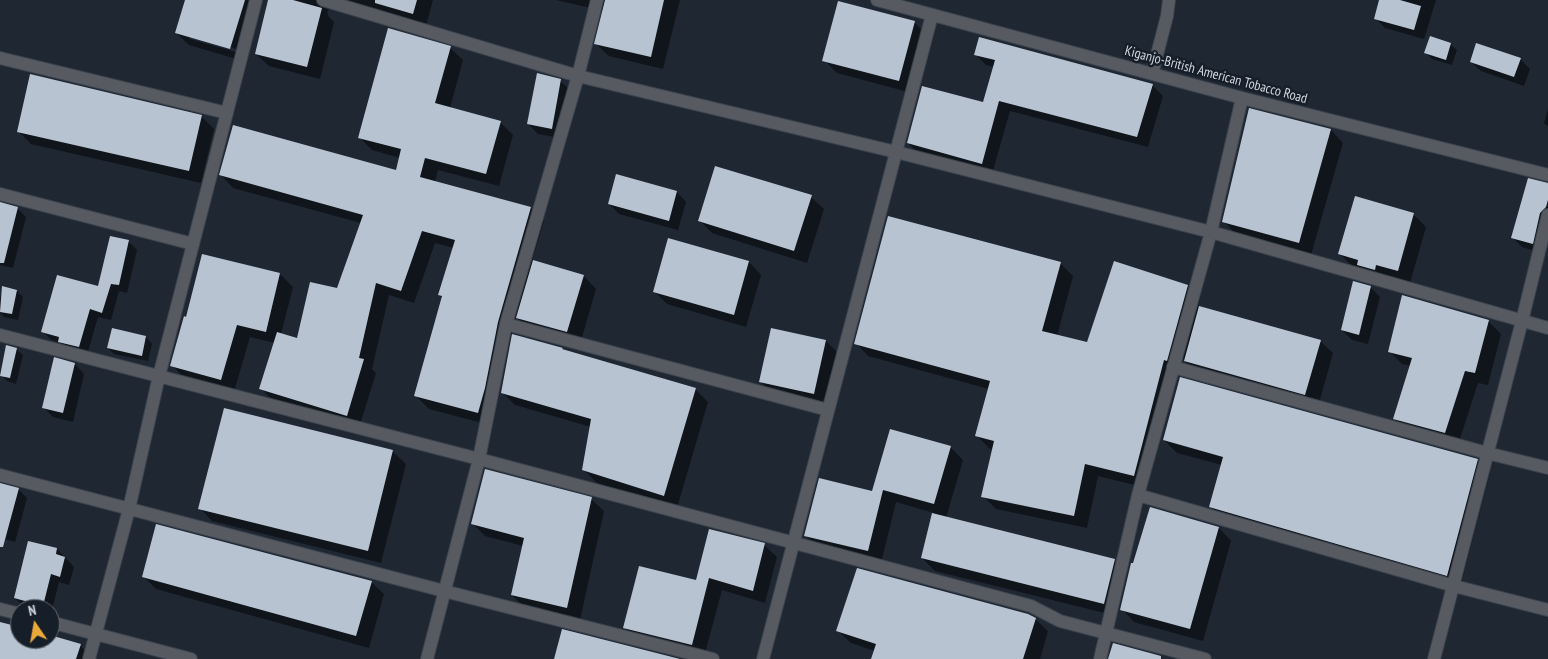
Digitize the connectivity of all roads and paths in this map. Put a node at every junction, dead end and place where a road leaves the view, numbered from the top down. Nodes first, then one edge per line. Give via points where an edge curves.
1 (256, 0) edge
2 (322, 0) edge
3 (597, 0) edge
4 (877, 0) edge
5 (1168, 0) edge
6 (932, 14) junction
7 (0, 58) edge
8 (1152, 74) junction
9 (578, 76) junction
10 (1242, 98) junction
11 (227, 113) junction
12 (896, 152) junction
13 (1548, 175) edge
14 (0, 194) edge
15 (1548, 215) edge
16 (1211, 232) junction
17 (193, 244) junction
18 (1522, 321) junction
19 (506, 324) junction
20 (1548, 328) edge
21 (0, 335) edge
22 (1173, 367) junction
23 (158, 376) junction
24 (828, 410) junction
25 (1487, 453) junction
26 (479, 459) junction
27 (1548, 468) edge
28 (0, 475) edge
29 (1138, 496) junction
30 (129, 509) junction
31 (794, 542) junction
32 (1454, 586) junction
33 (444, 591) junction
34 (1548, 610) edge
35 (60, 625) edge
36 (1106, 633) junction
37 (95, 634) junction
38 (88, 659) edge
39 (191, 659) edge
40 (427, 659) edge
41 (713, 659) edge
42 (763, 659) edge
43 (1100, 659) edge
44 (1205, 659) edge
45 (1434, 659) edge

1 - 11 street
2 - 9 street
3 - 9 street
4 - 6 street, Kiganjo-British American Tobacco Road
5 - 8 street
6 - 8 street, Kiganjo-British American Tobacco Road
6 - 12 street
7 - 11 street
8 - 10 street, Kiganjo-British American Tobacco Road
9 - 12 street
9 - 19 street
10 - 13 street, Kiganjo-British American Tobacco Road
10 - 16 street
11 - 17 street
12 - 16 street
12 - 24 street
14 - 17 street
15 - 18 street
16 - 18 street
16 - 22 street
17 - 23 street
18 - 20 street
18 - 25 street
19 - 24 street
19 - 26 street
21 - 23 street
22 - 25 street
22 - 29 street
23 - 26 street
23 - 30 street
24 - 31 street
25 - 27 street
25 - 32 street
26 - 31 street
26 - 33 street
28 - 30 street
29 - 32 street
29 - 36 street
30 - 33 street
30 - 37 street
31 - 36 street via 1031,606 1060,621
31 - 42 street
32 - 34 street
32 - 45 street
33 - 40 street
33 - 41 street
35 - 37 street
36 - 43 street
36 - 44 street
37 - 38 street
37 - 39 street

